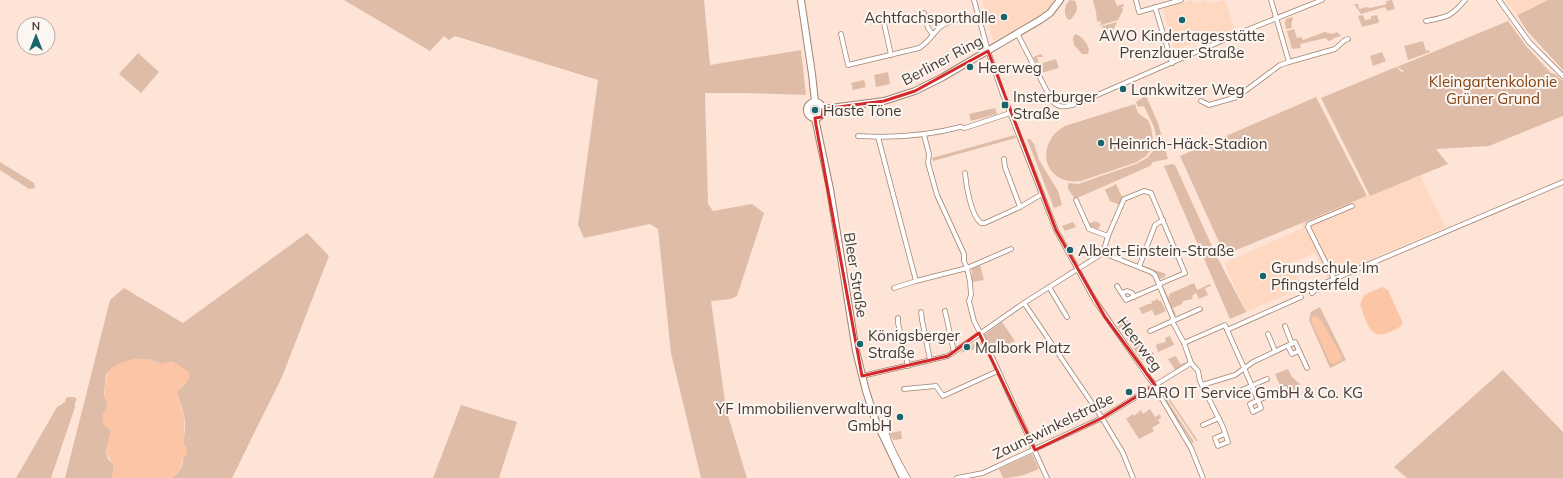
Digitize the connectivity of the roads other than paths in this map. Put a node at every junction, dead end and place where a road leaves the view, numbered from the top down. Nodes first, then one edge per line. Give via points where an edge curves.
1 (801, 0) edge
2 (974, 0) edge
3 (1060, 0) edge
4 (1136, 0) edge
5 (1181, 0) edge
6 (1271, 0) edge
7 (1322, 0) edge
8 (1465, 0) edge
9 (1499, 0) edge
10 (1155, 7) junction
11 (924, 13) dead end
12 (979, 16) junction
13 (1276, 18) junction
14 (1426, 21) dead end
15 (884, 23) dead end
16 (841, 34) dead end
17 (1017, 34) junction
18 (933, 36) junction
19 (1348, 39) dead end
20 (988, 51) junction
21 (891, 55) junction
22 (1289, 62) junction
23 (1172, 63) junction
24 (1563, 76) edge
25 (1200, 101) dead end
26 (815, 102) junction
27 (823, 110) junction
28 (1010, 113) junction
29 (815, 118) junction
30 (924, 135) junction
31 (858, 136) dead end
32 (878, 137) junction
33 (1004, 159) dead end
34 (965, 173) dead end
35 (1563, 182) edge
36 (1042, 194) junction
37 (1076, 200) dead end
38 (1352, 206) dead end
39 (1020, 207) junction
40 (1163, 220) junction
41 (1108, 236) junction
42 (1011, 249) dead end
43 (1103, 253) junction
44 (1139, 267) junction
45 (967, 268) junction
46 (1078, 269) junction
47 (1334, 279) junction
48 (916, 281) junction
49 (1159, 285) junction
50 (1117, 286) dead end
51 (1049, 287) junction
52 (894, 288) dead end
53 (1122, 293) junction
54 (1312, 293) dead end
55 (1134, 297) junction
56 (1301, 298) dead end
57 (1024, 303) junction
58 (1200, 309) dead end
59 (945, 311) dead end
60 (922, 312) dead end
61 (1068, 317) dead end
62 (898, 318) dead end
63 (1172, 321) junction
64 (1285, 326) dead end
65 (1226, 328) junction
66 (1150, 331) dead end
67 (979, 334) junction
68 (1268, 334) dead end
69 (1184, 343) junction
70 (1290, 345) junction
71 (1275, 351) junction
72 (1299, 351) junction
73 (954, 352) junction
74 (930, 360) junction
75 (1191, 363) junction
76 (908, 366) junction
77 (1307, 368) dead end
78 (1245, 369) junction
79 (998, 371) junction
80 (862, 376) junction
81 (1267, 379) dead end
82 (1201, 383) junction
83 (1155, 385) junction
84 (1252, 386) junction
85 (1285, 388) dead end
86 (904, 389) dead end
87 (1235, 393) dead end
88 (1102, 418) junction
89 (1219, 418) junction
90 (886, 421) dead end
91 (1203, 426) dead end
92 (1225, 434) dead end
93 (1035, 450) junction
94 (902, 478) edge
95 (908, 478) edge
96 (957, 478) edge
97 (1047, 478) edge
98 (1133, 478) edge
99 (1203, 478) edge

1 - 26 street
2 - 12 street, Heerweg
3 - 17 street, Berliner Ring via 1047,16
4 - 10 street via 1139,12
5 - 10 street
6 - 13 street
7 - 13 street
8 - 14 street via 1447,17
9 - 24 street via 1529,42
10 - 23 street
11 - 18 street
12 - 18 street via 945,24
12 - 20 street, Heerweg
13 - 22 street
13 - 23 street
15 - 21 street
16 - 21 street via 848,65
17 - 20 street, Berliner Ring
17 - 23 street via 1049,95 1056,105 1061,107 1079,103
18 - 21 street via 919,48
19 - 22 street via 1335,49
20 - 27 street, Berliner Ring via 938,80 899,97
20 - 28 street, Heerweg
22 - 25 street via 1280,65 1237,97 1210,105
26 - 27 street via 820,104
26 - 29 street via 807,109 809,115
27 - 29 street via 820,116
28 - 30 street via 965,128
28 - 36 street, Heerweg
29 - 80 street, Bleer Straße via 830,189
30 - 32 street
30 - 45 street via 929,154 928,163 937,195 964,254
31 - 32 street
32 - 48 street
33 - 39 street
34 - 39 street via 975,217 981,223
35 - 47 street
36 - 39 street
36 - 46 street, Heerweg via 1056,230
37 - 41 street via 1089,228
38 - 47 street via 1309,224 1308,228
40 - 41 street via 1151,193 1144,191 1124,199
40 - 44 street via 1155,225
40 - 49 street via 1186,273
41 - 43 street
42 - 45 street
43 - 44 street
43 - 46 street
44 - 49 street via 1155,275
45 - 48 street
45 - 67 street via 971,295 969,301
46 - 51 street
46 - 83 street, Heerweg via 1105,317
47 - 54 street via 1320,285
48 - 52 street
49 - 55 street
49 - 63 street
50 - 53 street
51 - 57 street
51 - 61 street
53 - 55 street via 1127,291
53 - 55 street via 1126,300
56 - 65 street
57 - 67 street
57 - 88 street
58 - 63 street
59 - 73 street
60 - 74 street
62 - 76 street
63 - 66 street
63 - 69 street
64 - 70 street
65 - 69 street
65 - 78 street
67 - 73 street
67 - 79 street
68 - 71 street
69 - 75 street
70 - 71 street
70 - 72 street via 1295,342
70 - 72 street via 1292,354
71 - 78 street
72 - 77 street
73 - 74 street
74 - 76 street
75 - 82 street via 1198,372
75 - 83 street
76 - 80 street
78 - 82 street via 1222,380
78 - 84 street
79 - 86 street via 943,396 936,386
79 - 93 street
80 - 94 street, Bleer Straße via 875,419
81 - 84 street
82 - 89 street
83 - 88 street, Zaunswinkelstraße
83 - 99 street, Heerweg via 1191,448
84 - 85 street via 1258,400
84 - 87 street
88 - 93 street, Zaunswinkelstraße
88 - 98 street via 1123,453
89 - 91 street
89 - 92 street
90 - 95 street via 884,426 888,437
93 - 96 street, Zaunswinkelstraße via 983,473
93 - 97 street

